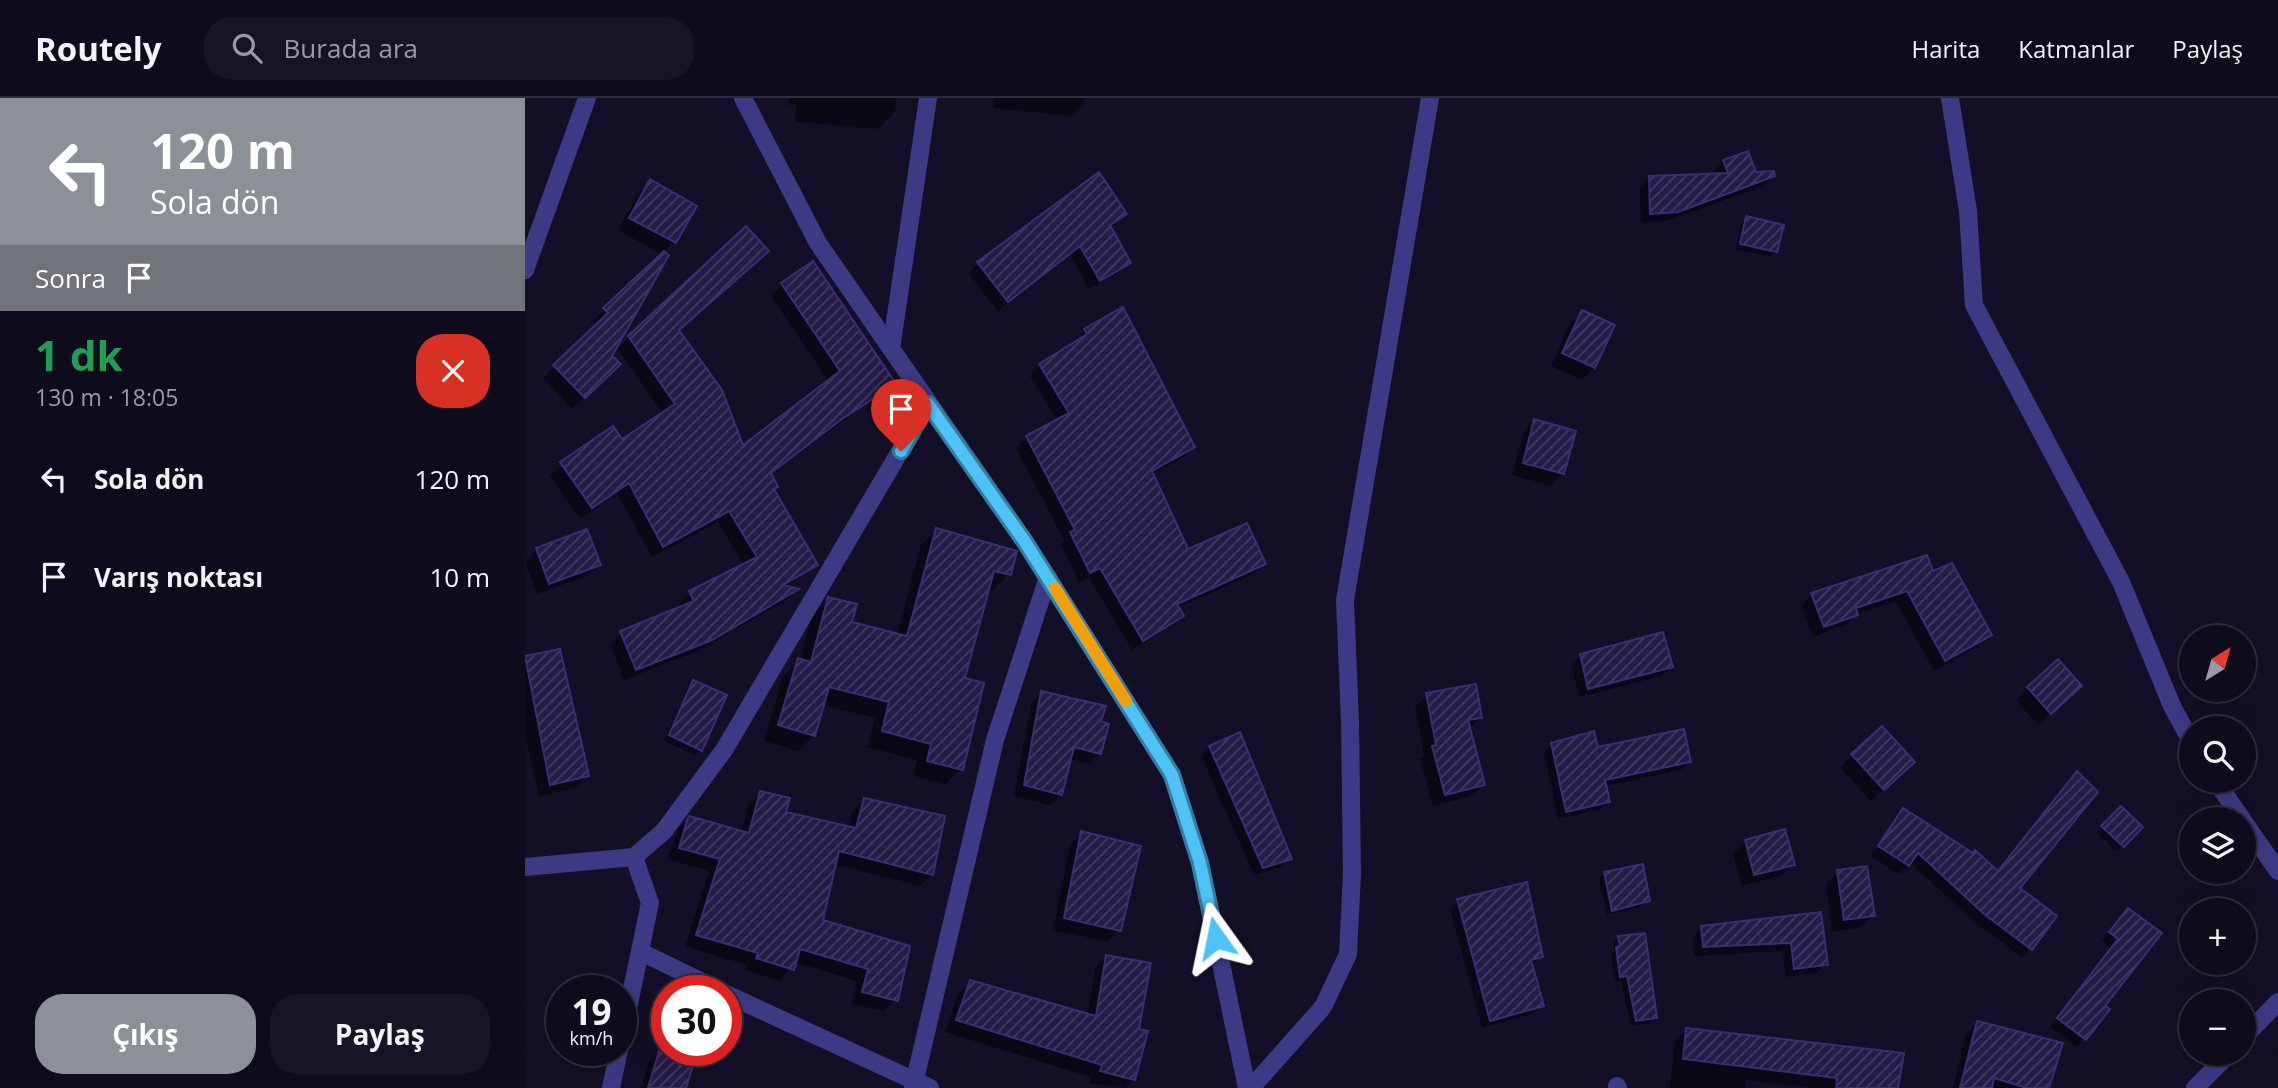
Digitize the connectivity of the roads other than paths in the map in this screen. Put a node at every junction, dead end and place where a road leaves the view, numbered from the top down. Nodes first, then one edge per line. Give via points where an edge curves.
1 (587, 98) edge
2 (743, 98) edge
3 (928, 98) edge
4 (1430, 98) edge
5 (1950, 98) edge
6 (525, 270) edge
7 (891, 349) junction
8 (928, 404) junction
9 (1048, 577) junction
10 (2179, 719) edge
11 (2256, 839) edge
12 (634, 857) junction
13 (525, 867) edge
14 (2278, 871) edge
15 (641, 952) junction
16 (636, 975) edge
17 (688, 975) edge
18 (742, 1002) edge
19 (2278, 1002) edge
20 (2256, 1025) edge
21 (616, 1066) edge
22 (2217, 1066) edge
23 (919, 1086) edge
24 (611, 1088) edge
25 (1249, 1088) edge
26 (2195, 1088) edge

1 - 6 street
2 - 7 street via 818,243
3 - 7 street
4 - 25 street via 1345,600 1352,860 1347,954 1323,1007
5 - 10 street via 1968,211 1975,305 2121,582
7 - 8 street
8 - 9 street
8 - 12 street via 724,750 664,831
9 - 23 street via 995,740
9 - 25 street via 1172,775 1200,863
11 - 14 street
12 - 13 street
12 - 15 street via 650,903
15 - 16 street
15 - 17 street
18 - 23 street
19 - 20 street
21 - 24 street
22 - 26 street

